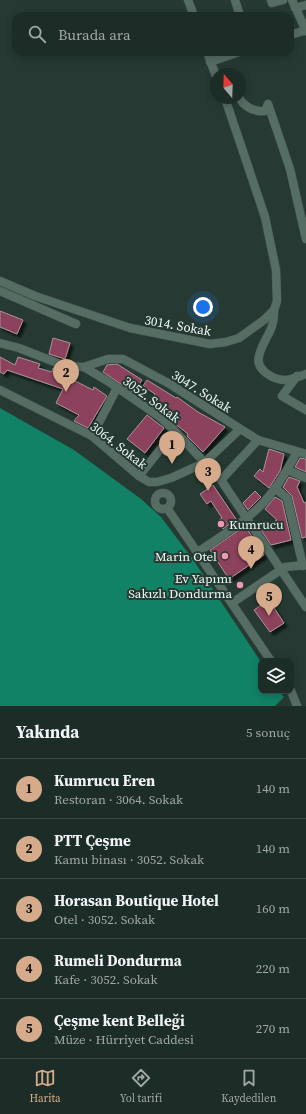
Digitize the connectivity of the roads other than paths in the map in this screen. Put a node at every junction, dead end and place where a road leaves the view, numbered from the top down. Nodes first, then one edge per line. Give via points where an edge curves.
1 (188, 0) edge
2 (235, 0) edge
3 (271, 0) edge
4 (283, 0) edge
5 (294, 4) edge
6 (306, 5) edge
7 (192, 12) edge
8 (239, 12) edge
9 (306, 30) edge
10 (294, 34) edge
11 (208, 56) edge
12 (227, 56) edge
13 (210, 62) junction
14 (213, 68) edge
15 (227, 104) edge
16 (243, 104) edge
17 (306, 239) edge
18 (0, 281) edge
19 (0, 291) edge
20 (274, 310) junction
21 (76, 324) dead end
22 (0, 340) edge
23 (4, 344) edge
24 (84, 367) junction
25 (306, 374) edge
26 (297, 376) junction
27 (117, 388) junction
28 (0, 390) edge
29 (306, 410) edge
30 (240, 428) junction
31 (175, 431) junction
32 (92, 436) junction
33 (258, 440) junction
34 (297, 452) junction
35 (306, 454) edge
36 (204, 463) junction
37 (288, 470) junction
38 (139, 476) junction
39 (306, 478) edge
40 (221, 480) junction
41 (275, 488) junction
42 (167, 508) dead end
43 (246, 519) junction
44 (198, 552) junction
45 (304, 566) edge
46 (282, 570) junction
47 (232, 603) junction
48 (306, 607) edge
49 (269, 658) edge
50 (292, 694) edge
51 (297, 706) edge

1 - 7 street
2 - 8 street
3 - 4 street via 272,3
5 - 6 street
5 - 9 street
9 - 10 street
11 - 13 street
12 - 13 street
13 - 14 street
15 - 20 street via 265,217 278,289
16 - 17 street via 259,112 265,111 268,104 290,169
18 - 20 street, 3014. Sokak via 35,296 130,328 210,344 239,338
19 - 21 street
20 - 26 street via 271,331 258,357 259,363 273,378 286,380
22 - 23 street, 3052. Sokak
23 - 24 street, 3052. Sokak via 65,366
24 - 27 street, 3052. Sokak
24 - 30 street, 3047. Sokak via 108,359 123,359 168,383
25 - 26 street
26 - 29 street via 282,396
27 - 31 street, 3052. Sokak via 160,417
27 - 32 street
28 - 32 street, 3064. Sokak
30 - 33 street, 3047. Sokak
30 - 36 street
31 - 36 street, 3052. Sokak
31 - 38 street
32 - 38 street, 3064. Sokak
33 - 34 street, 3047. Sokak
33 - 40 street
34 - 35 street, 3047. Sokak
34 - 37 street
36 - 38 street, 3064. Sokak via 156,482 149,482
36 - 40 street, 3052. Sokak
37 - 39 street
37 - 41 street
40 - 43 street, 3052. Sokak
41 - 43 street
41 - 45 street via 287,498
42 - 44 street
43 - 44 street
43 - 46 street, 3052. Sokak
44 - 47 street
45 - 46 street
46 - 47 street
46 - 48 street, 3052. Sokak
47 - 49 street
50 - 51 street

